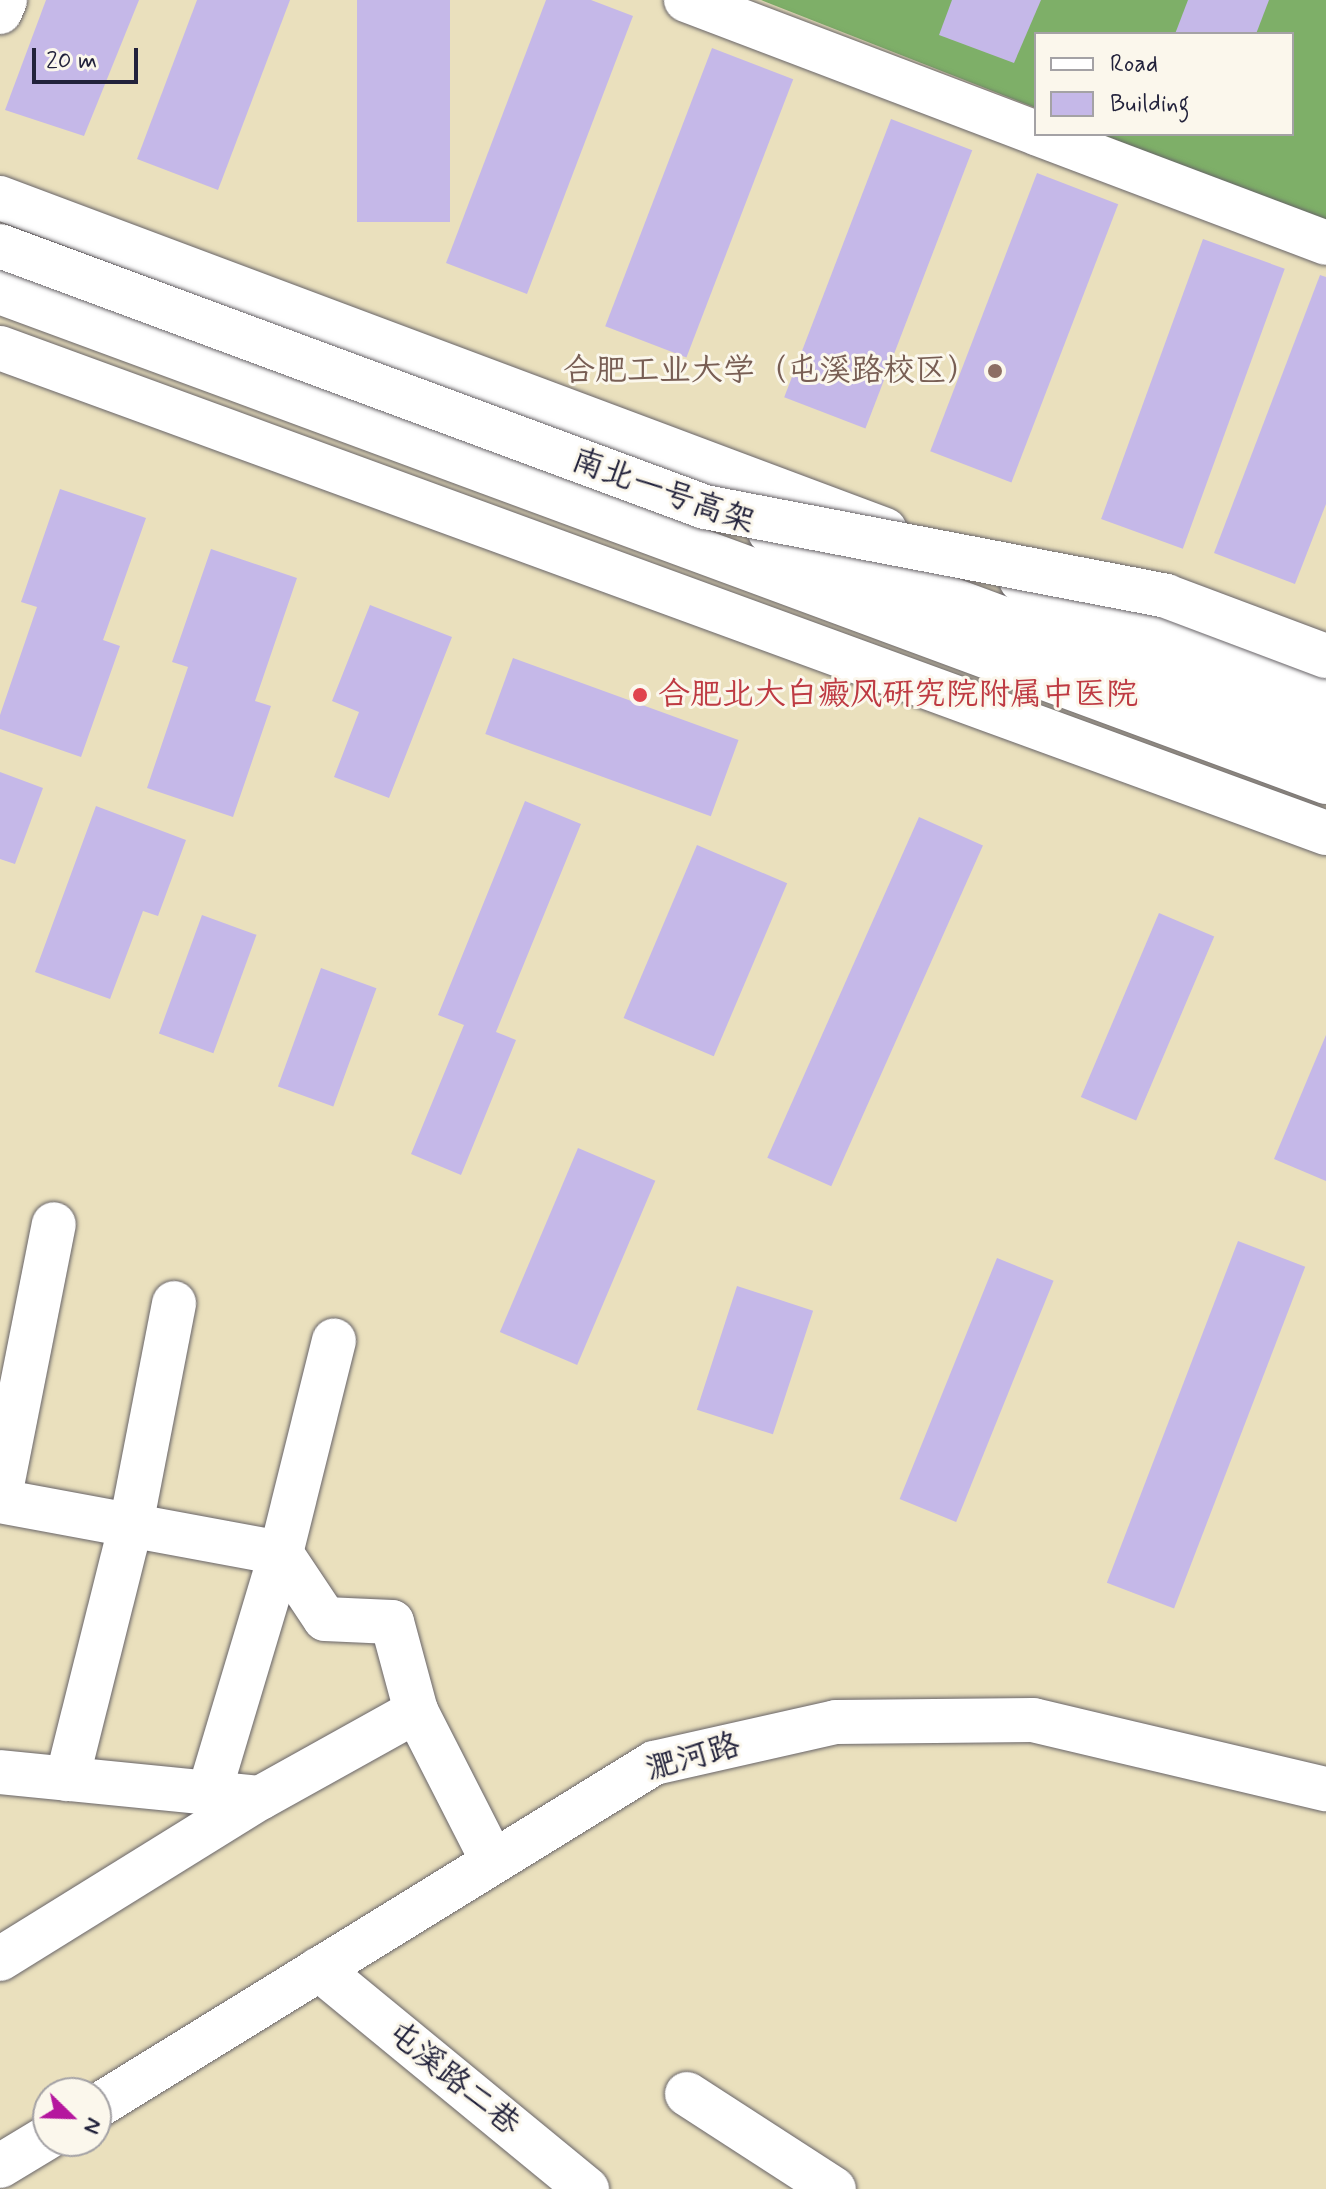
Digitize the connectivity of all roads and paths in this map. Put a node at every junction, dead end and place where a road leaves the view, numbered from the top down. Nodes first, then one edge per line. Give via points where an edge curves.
1 (5, 0) edge
2 (686, 0) edge
3 (0, 12) edge
4 (1034, 133) edge
5 (1042, 136) edge
6 (0, 198) edge
7 (1326, 243) edge
8 (0, 246) edge
9 (0, 292) edge
10 (0, 348) edge
11 (697, 527) junction
12 (1326, 656) edge
13 (1326, 694) edge
14 (1326, 739) edge
15 (1326, 782) edge
16 (1326, 824) edge
17 (1326, 833) edge
18 (54, 1224) dead end
19 (174, 1303) dead end
20 (334, 1341) dead end
21 (0, 1498) edge
22 (131, 1525) junction
23 (281, 1553) junction
24 (416, 1711) junction
25 (0, 1772) edge
26 (67, 1779) junction
27 (1326, 1789) edge
28 (209, 1793) junction
29 (260, 1798) junction
30 (493, 1862) junction
31 (0, 1959) edge
32 (319, 1969) junction
33 (687, 2094) dead end
34 (112, 2097) edge
35 (32, 2147) edge
36 (0, 2166) edge
37 (587, 2189) edge
38 (834, 2189) edge

1 - 3 main road
2 - 4 main road
5 - 7 main road
6 - 13 main road
8 - 11 main road, 南北一号高架, bridge
9 - 11 main road, 南北一号高架
10 - 17 main road
11 - 12 main road, bridge via 1166,596
11 - 14 main road, 南北一号高架, bridge
11 - 15 main road, 南北一号高架
11 - 16 main road via 707,573
18 - 21 main road
19 - 22 main road
20 - 23 main road
21 - 22 main road
22 - 23 main road
22 - 26 main road
23 - 24 main road via 325,1619 392,1622
23 - 28 main road
24 - 29 main road
24 - 30 main road
25 - 26 main road
26 - 28 main road
27 - 30 main road, 淝河路 via 1033,1720 836,1722 654,1763
28 - 29 main road
29 - 31 main road
30 - 32 main road, 淝河路
32 - 34 main road, 淝河路
32 - 37 main road, 屯溪路二巷
33 - 38 main road
35 - 36 main road

